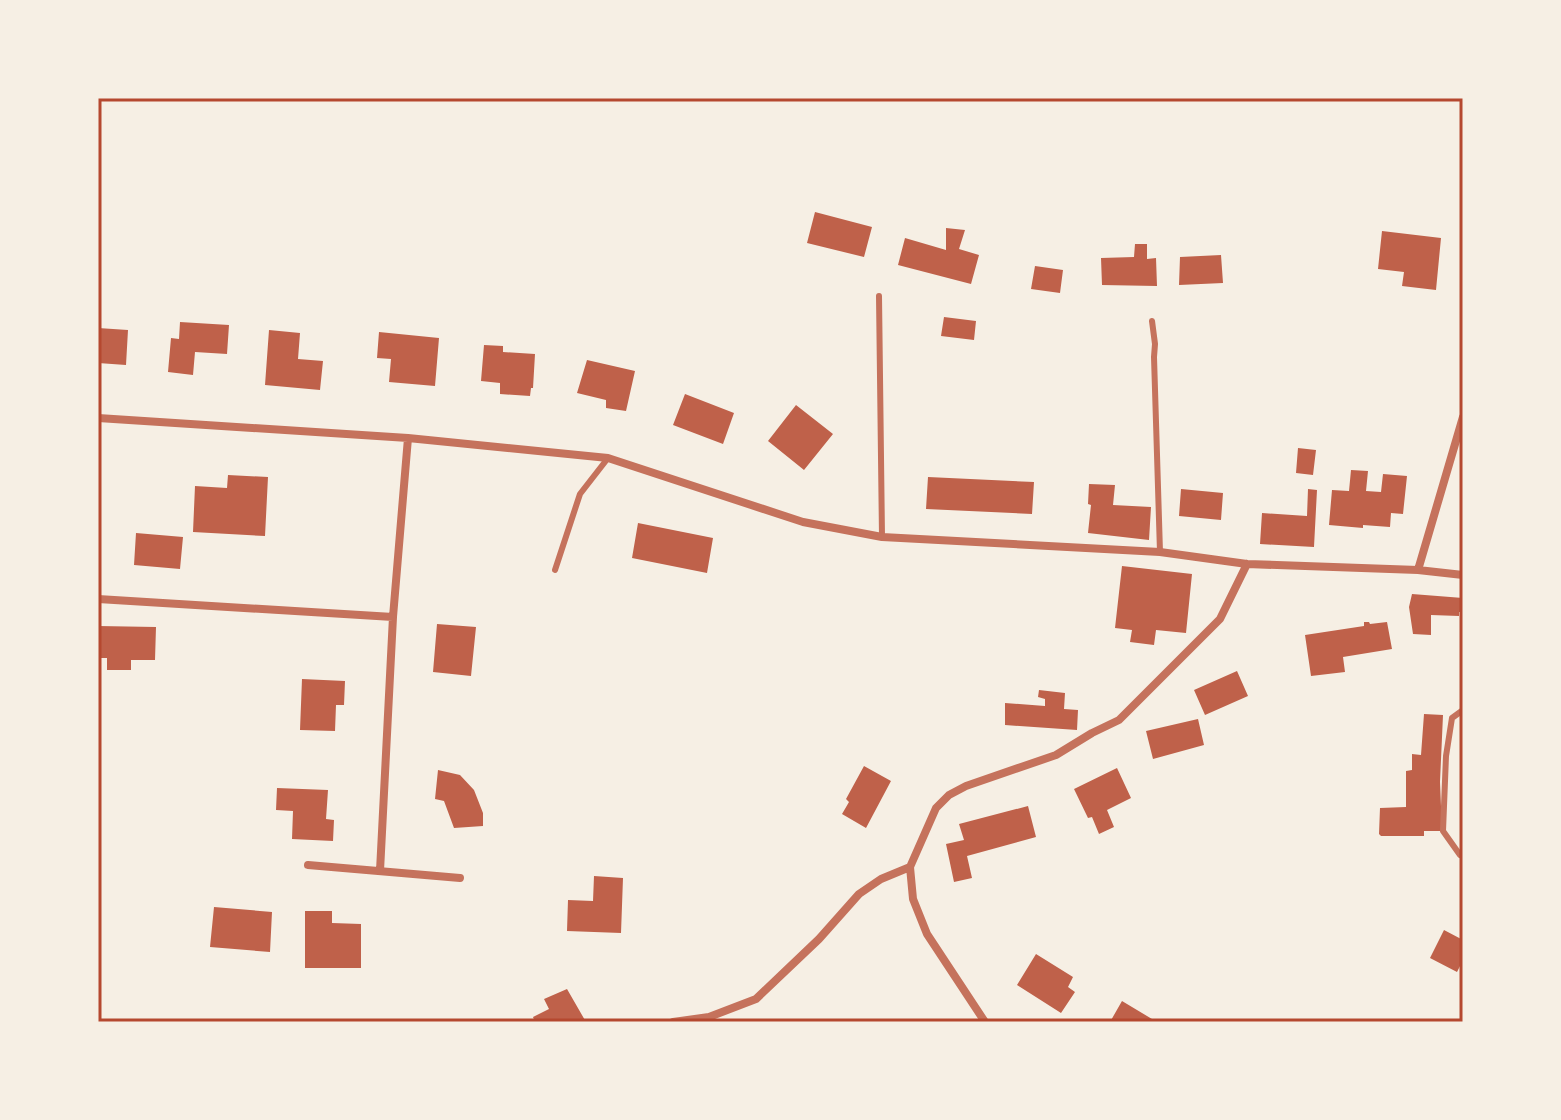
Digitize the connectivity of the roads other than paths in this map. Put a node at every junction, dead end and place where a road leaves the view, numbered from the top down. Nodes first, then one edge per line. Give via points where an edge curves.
1 (879, 296) dead end
2 (1152, 321) dead end
3 (1463, 417) edge
4 (98, 418) edge
5 (408, 438) junction
6 (608, 458) junction
7 (882, 537) junction
8 (1160, 552) junction
9 (1247, 564) junction
10 (555, 570) dead end
11 (1418, 570) junction
12 (1463, 575) edge
13 (98, 599) edge
14 (393, 617) junction
15 (1463, 710) edge
16 (1460, 855) dead end
17 (308, 865) dead end
18 (910, 867) junction
19 (380, 871) junction
20 (460, 878) dead end
21 (673, 1022) edge
22 (985, 1022) edge

1 - 7 lane
2 - 8 lane
3 - 11 street
4 - 5 street
5 - 6 street
5 - 14 street
6 - 7 street via 803,522
6 - 10 lane via 580,494
7 - 8 street
8 - 9 street
9 - 11 street
9 - 18 street via 1220,619 1119,720 1056,755 949,795 936,808
11 - 12 street
13 - 14 street
14 - 19 street
15 - 16 lane via 1452,718 1443,831
17 - 19 street
18 - 21 street via 859,894 756,999 709,1017
18 - 22 street via 913,899 927,934
19 - 20 street

